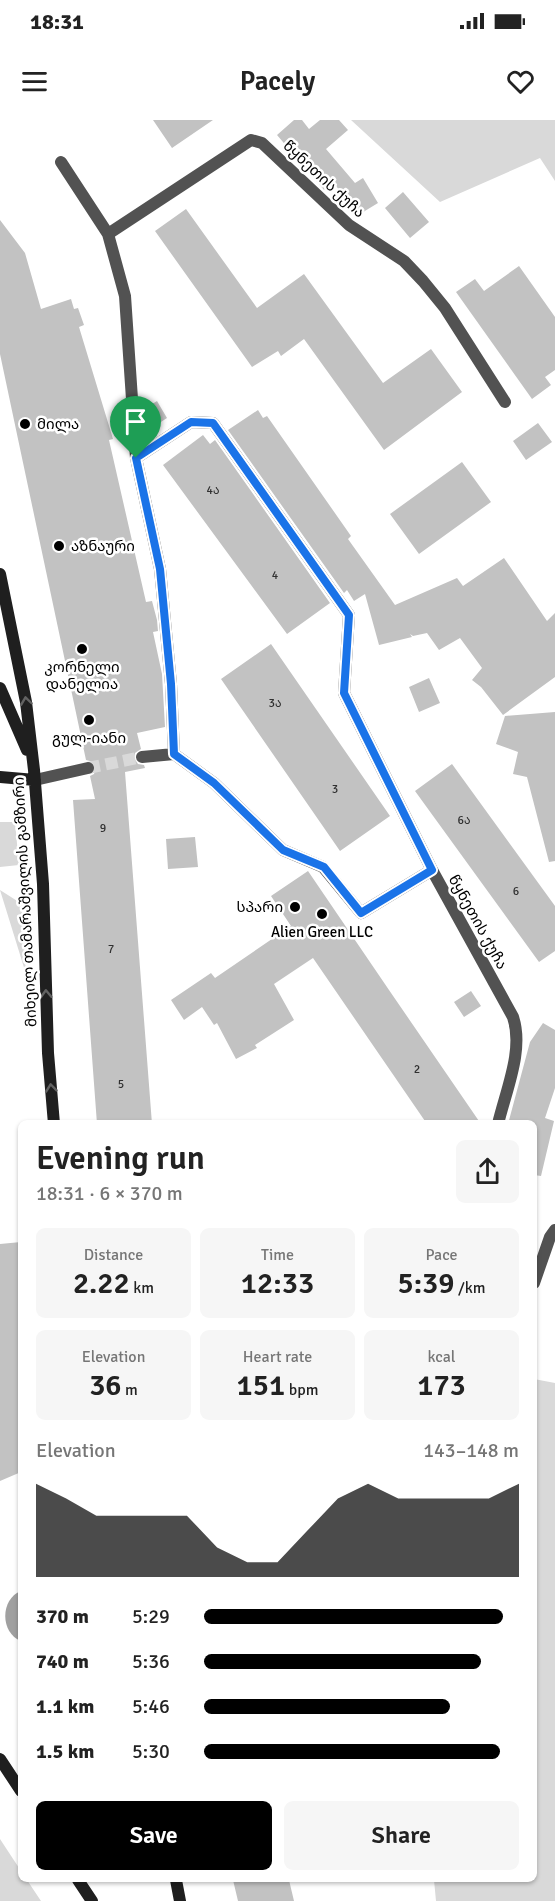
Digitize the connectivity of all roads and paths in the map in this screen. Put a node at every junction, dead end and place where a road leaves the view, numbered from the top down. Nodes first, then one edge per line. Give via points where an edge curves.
1 (61, 162) dead end
2 (108, 234) junction
3 (505, 402) dead end
4 (136, 458) junction
5 (0, 574) edge
6 (0, 688) edge
7 (174, 754) junction
8 (142, 757) tunnel mouth
9 (31, 759) junction
10 (88, 768) tunnel mouth
11 (0, 777) edge
12 (35, 780) junction
13 (432, 870) junction
14 (54, 1120) edge
15 (499, 1120) edge
16 (555, 1230) edge
17 (537, 1274) edge
18 (0, 1759) edge
19 (18, 1786) edge
20 (79, 1882) edge
21 (176, 1882) edge
22 (92, 1901) edge
23 (180, 1901) edge

1 - 2 street
2 - 3 street, წყნეთის ქუჩა via 251,140 262,143 349,225 405,261 445,308
2 - 4 street via 125,296
4 - 7 street via 160,569
4 - 13 street, წყნეთის ქუჩა via 191,422 213,423 349,615 344,693
9 -> 5 main road, მიხეილ თამარაშვილის გამზირი via 26,702
6 - 9 main road
7 - 8 street
7 - 13 street via 214,783 283,850 324,867 361,913
9 - 12 main road, მიხეილ თამარაშვილის გამზირი
10 - 12 street
11 - 12 main road
14 -> 12 main road, მიხეილ თამარაშვილის გამზირი
13 - 15 street, წყნეთის ქუჩა via 518,1032
16 - 17 street
18 - 19 main road
20 - 22 main road
21 - 23 main road

